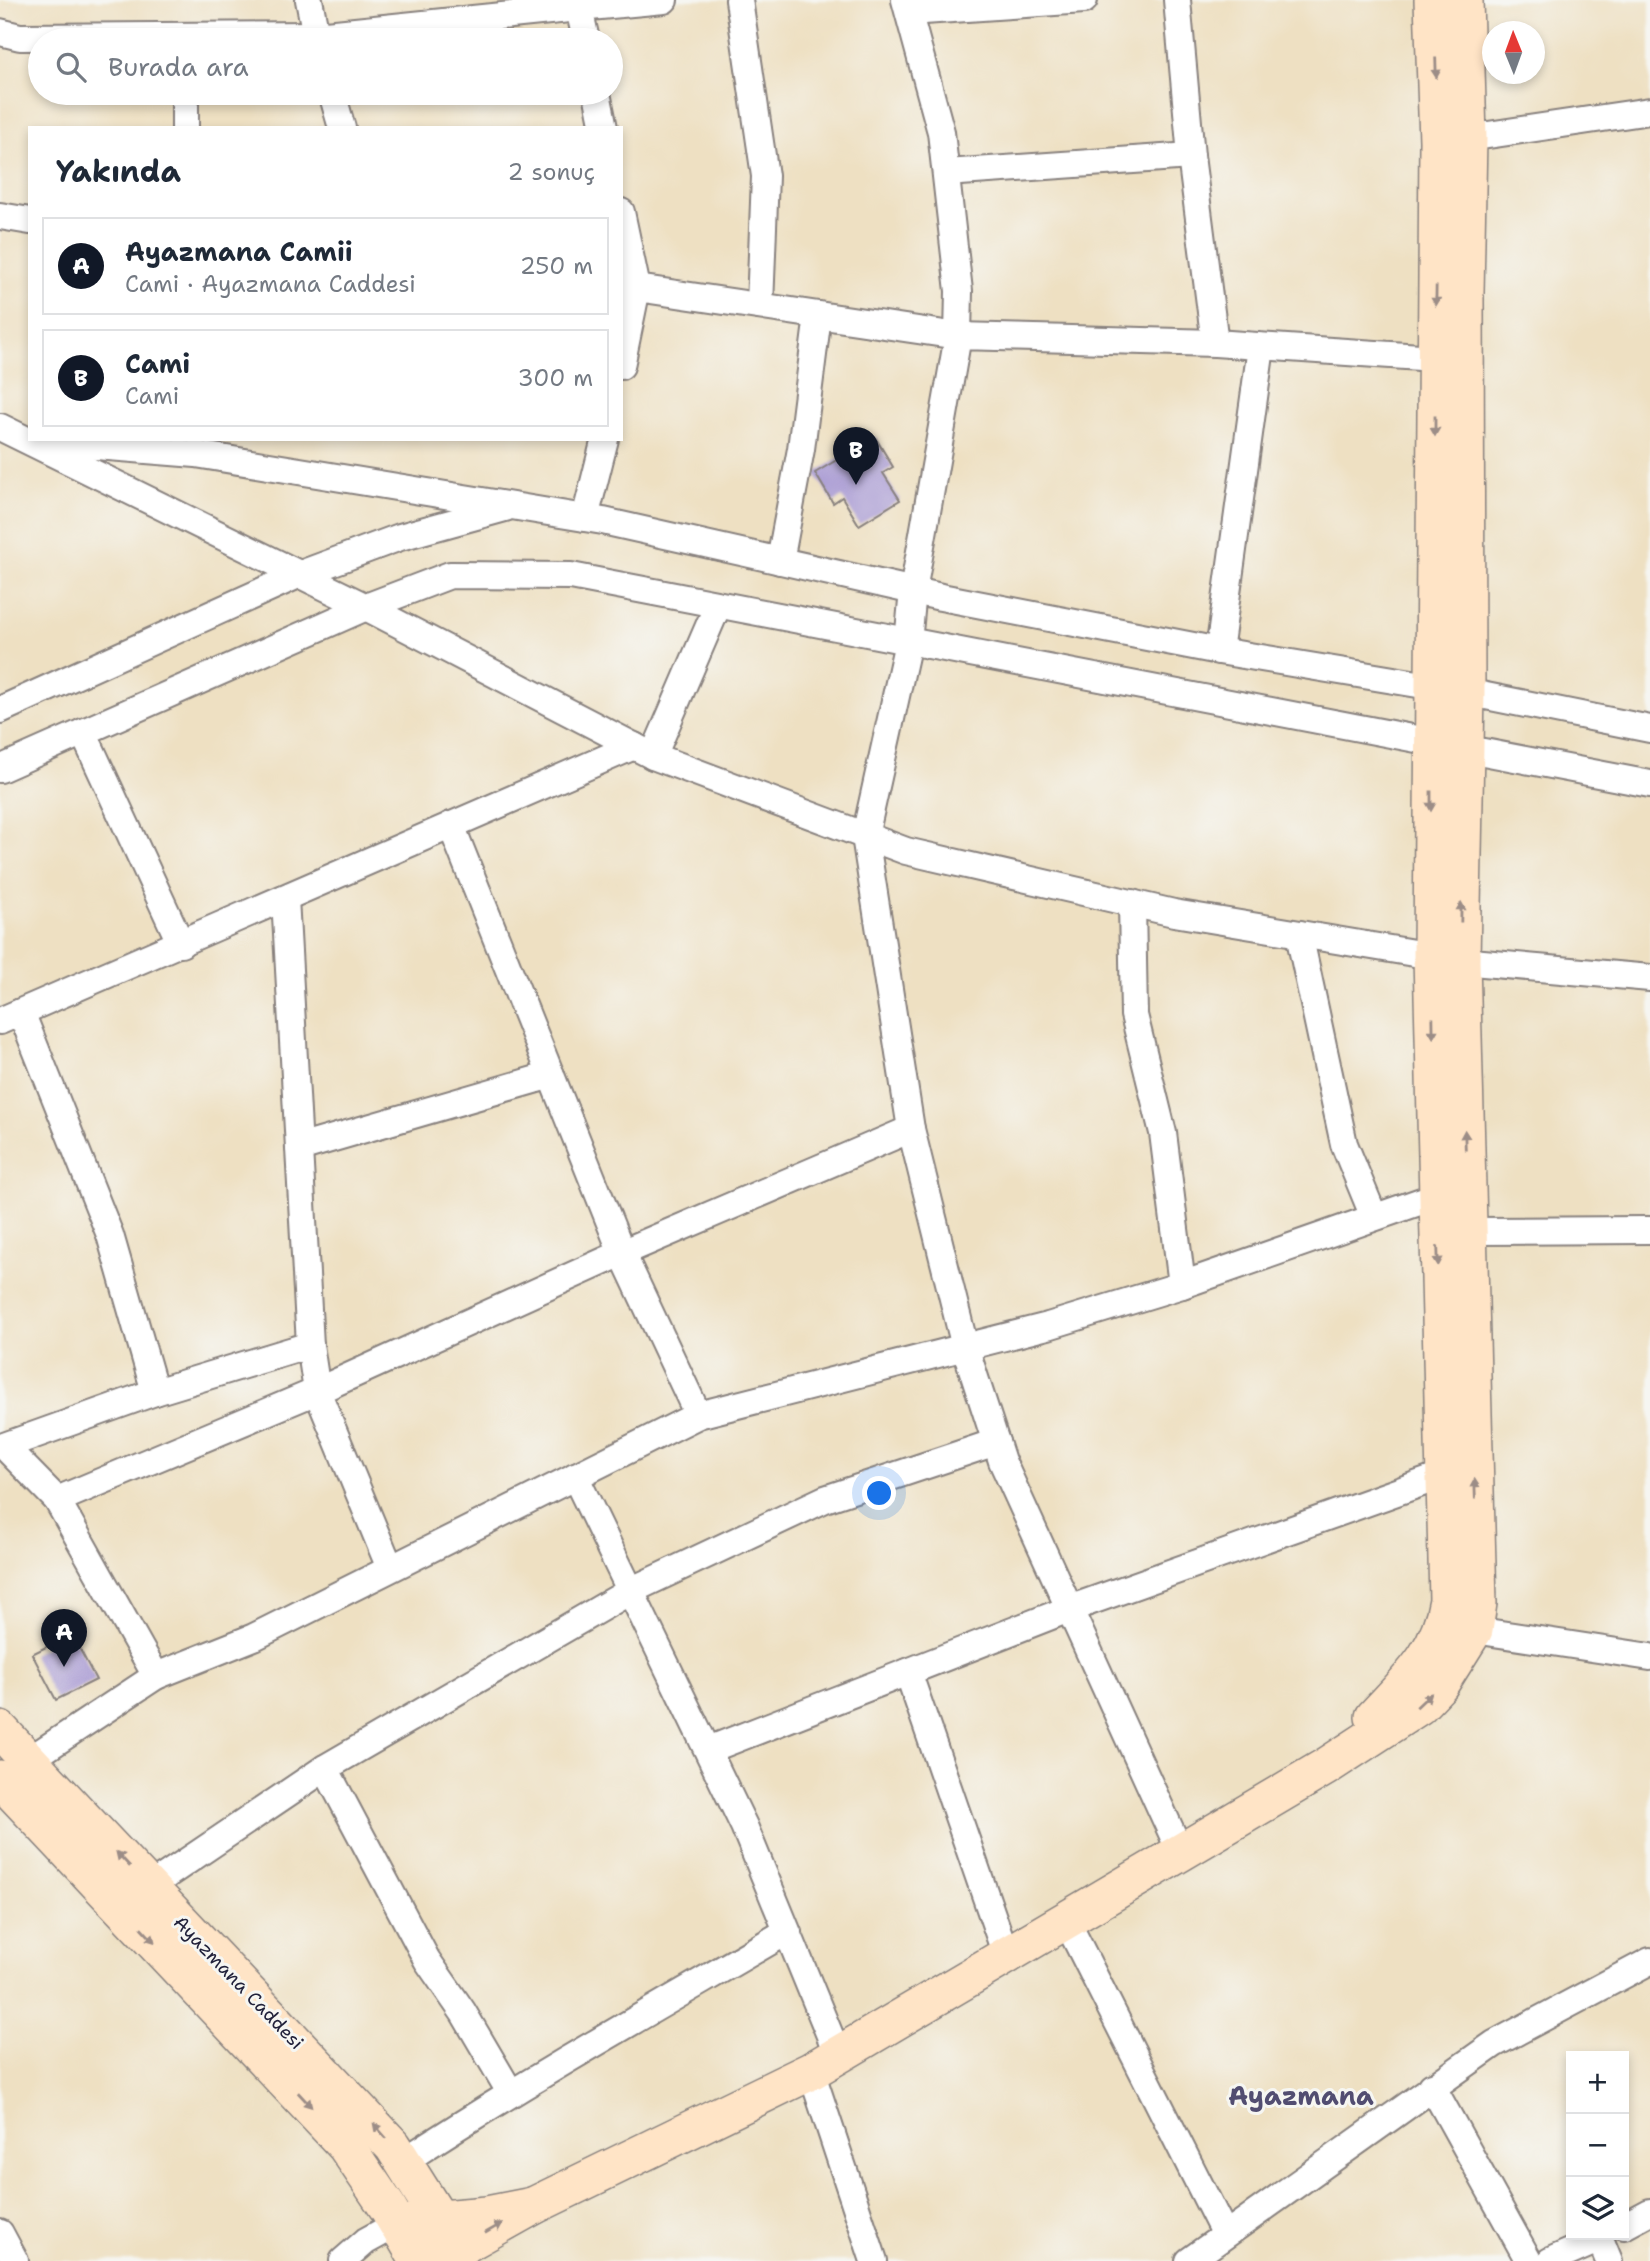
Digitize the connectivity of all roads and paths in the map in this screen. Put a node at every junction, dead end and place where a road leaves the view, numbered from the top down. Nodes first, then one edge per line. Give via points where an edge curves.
1 (309, 0) edge
2 (664, 0) edge
3 (739, 0) edge
4 (1084, 0) edge
5 (1177, 0) edge
6 (1433, 0) edge
7 (1464, 0) edge
8 (907, 6) edge
9 (579, 8) junction
10 (315, 28) edge
11 (404, 28) edge
12 (583, 28) edge
13 (0, 32) edge
14 (28, 37) edge
15 (185, 105) edge
16 (335, 105) edge
17 (599, 105) edge
18 (1650, 111) edge
19 (185, 126) edge
20 (341, 126) edge
21 (604, 126) edge
22 (1468, 138) junction
23 (1191, 156) junction
24 (946, 173) junction
25 (0, 216) edge
26 (28, 221) edge
27 (623, 231) edge
28 (629, 287) edge
29 (760, 306) junction
30 (818, 315) junction
31 (958, 337) junction
32 (1214, 343) junction
33 (623, 346) edge
34 (1261, 347) junction
35 (1434, 358) junction
36 (0, 427) edge
37 (28, 439) edge
38 (34, 441) joint
39 (604, 441) edge
40 (115, 443) edge
41 (512, 506) junction
42 (585, 518) junction
43 (780, 561) junction
44 (298, 575) junction
45 (913, 591) junction
46 (718, 605) junction
47 (366, 607) junction
48 (908, 642) junction
49 (1219, 651) junction
50 (1450, 690) junction
51 (0, 710) edge
52 (1650, 729) edge
53 (83, 732) junction
54 (1448, 746) junction
55 (643, 751) junction
56 (0, 769) edge
57 (1650, 784) edge
58 (451, 825) junction
59 (865, 836) junction
60 (285, 898) junction
61 (1132, 903) junction
62 (1299, 934) junction
63 (181, 944) junction
64 (1446, 959) junction
65 (1650, 978) edge
66 (10, 1016) edge
67 (551, 1075) junction
68 (911, 1129) junction
69 (299, 1148) junction
70 (1451, 1195) junction
71 (1374, 1217) junction
72 (1650, 1230) edge
73 (1468, 1231) junction
74 (622, 1253) junction
75 (1182, 1285) junction
76 (310, 1345) junction
77 (965, 1347) junction
78 (317, 1391) junction
79 (155, 1392) junction
80 (698, 1415) junction
81 (996, 1442) junction
82 (1, 1444) edge
83 (1444, 1475) junction
84 (575, 1476) junction
85 (57, 1500) junction
86 (390, 1567) junction
87 (632, 1590) junction
88 (1069, 1609) junction
89 (1474, 1630) junction
90 (1650, 1657) edge
91 (908, 1672) junction
92 (156, 1676) junction
93 (0, 1730) edge
94 (708, 1750) junction
95 (1328, 1766) junction
96 (325, 1768) junction
97 (14, 1770) edge
98 (49, 1806) junction
99 (1181, 1853) junction
100 (149, 1887) junction
101 (1066, 1920) junction
102 (786, 1932) junction
103 (1006, 1955) junction
104 (1650, 1961) edge
105 (824, 2063) junction
106 (1432, 2086) junction
107 (510, 2092) junction
108 (404, 2161) junction
109 (1650, 2212) edge
110 (1629, 2223) edge
111 (397, 2224) junction
112 (0, 2233) edge
113 (1224, 2233) junction
114 (1605, 2245) edge
115 (439, 2251) edge
116 (1197, 2259) edge
117 (15, 2261) edge
118 (344, 2261) edge
119 (874, 2261) edge
120 (1529, 2261) edge
121 (1550, 2261) edge

1 - 10 street
2 - 9 street
3 - 29 street via 765,176
4 - 8 street
5 - 23 street
6 -> 35 main road via 1438,141
7 - 22 main road
8 - 24 street via 941,132
9 - 11 street
9 - 12 street
13 - 14 street
15 - 19 street
16 - 20 street
17 - 21 street
18 - 22 street
22 - 50 main road
23 - 24 street
23 - 32 street
24 - 31 street
25 - 26 street
27 - 28 street
28 - 29 street
28 - 33 street
29 - 30 street
30 - 31 street
30 - 43 street via 801,449
31 - 32 street
31 - 45 street
32 - 34 street
34 - 35 street
34 - 49 street
35 -> 50 main road
36 - 37 street
38 - 40 street
38 - 44 street
39 - 42 street
40 - 41 street
41 - 42 street
41 - 44 street via 400,537
42 - 43 street
43 - 45 street
44 - 47 street
44 - 51 street
45 - 48 street
45 - 49 street
46 - 47 street via 570,576 450,575
46 - 48 street
46 - 55 street
47 - 53 street
47 - 55 street
48 - 54 street
48 - 59 street
49 - 50 street
50 - 52 street
50 - 54 main road
53 - 56 street
53 - 63 street
54 - 57 street
54 - 64 main road
55 - 58 street
55 - 59 street
58 - 60 street
58 - 67 street
59 - 61 street via 906,851
59 - 68 street
60 - 63 street
60 - 69 street
61 - 62 street
61 - 75 street via 1134,1016 1163,1133
62 - 64 street
62 - 71 street via 1343,1144
63 - 66 street
64 - 65 street
64 - 70 main road
66 - 79 street via 110,1235
67 - 69 street
67 - 74 street
68 - 74 street
68 - 77 street
69 - 76 street
70 - 71 street
70 - 73 main road
70 -> 83 main road
71 - 75 street
72 - 73 street
89 -> 73 main road via 1478,1603
74 - 78 street
74 - 80 street
75 - 77 street
76 - 78 street
76 - 79 street
77 - 80 street
77 - 81 street
78 - 85 street
78 - 86 street
79 - 82 street
80 - 84 street
81 - 87 street via 825,1499
81 - 88 street
82 - 85 street
83 - 88 street
83 - 95 main road via 1448,1600 1443,1628 1420,1667
84 - 86 street
84 - 87 street
85 - 92 street
86 - 92 street via 254,1637
87 - 94 street
87 - 96 street
88 - 91 street
88 - 99 street
89 - 90 street
95 -> 89 main road via 1419,1706 1440,1684
91 - 94 street
91 - 103 street
92 - 97 street
93 - 97 main road, Ayazmana Caddesi
94 - 102 street
95 - 99 main road
96 - 100 street
96 - 107 street via 427,1960
97 - 98 main road, Ayazmana Caddesi
100 -> 98 main road, Ayazmana Caddesi
98 -> 111 main road, Ayazmana Caddesi via 346,2146
99 - 101 main road
108 -> 100 main road, Ayazmana Caddesi
101 - 103 main road
101 - 113 street
102 - 105 street
102 - 107 street
103 - 105 main road
104 - 106 street via 1494,2044
105 - 115 main road
105 - 119 street
106 - 113 street
106 - 120 street
107 - 108 street
108 - 115 main road, Ayazmana Caddesi
109 - 110 street
111 - 115 main road, Ayazmana Caddesi
111 - 118 street via 366,2241
112 - 117 street
113 - 116 street
114 - 121 street

